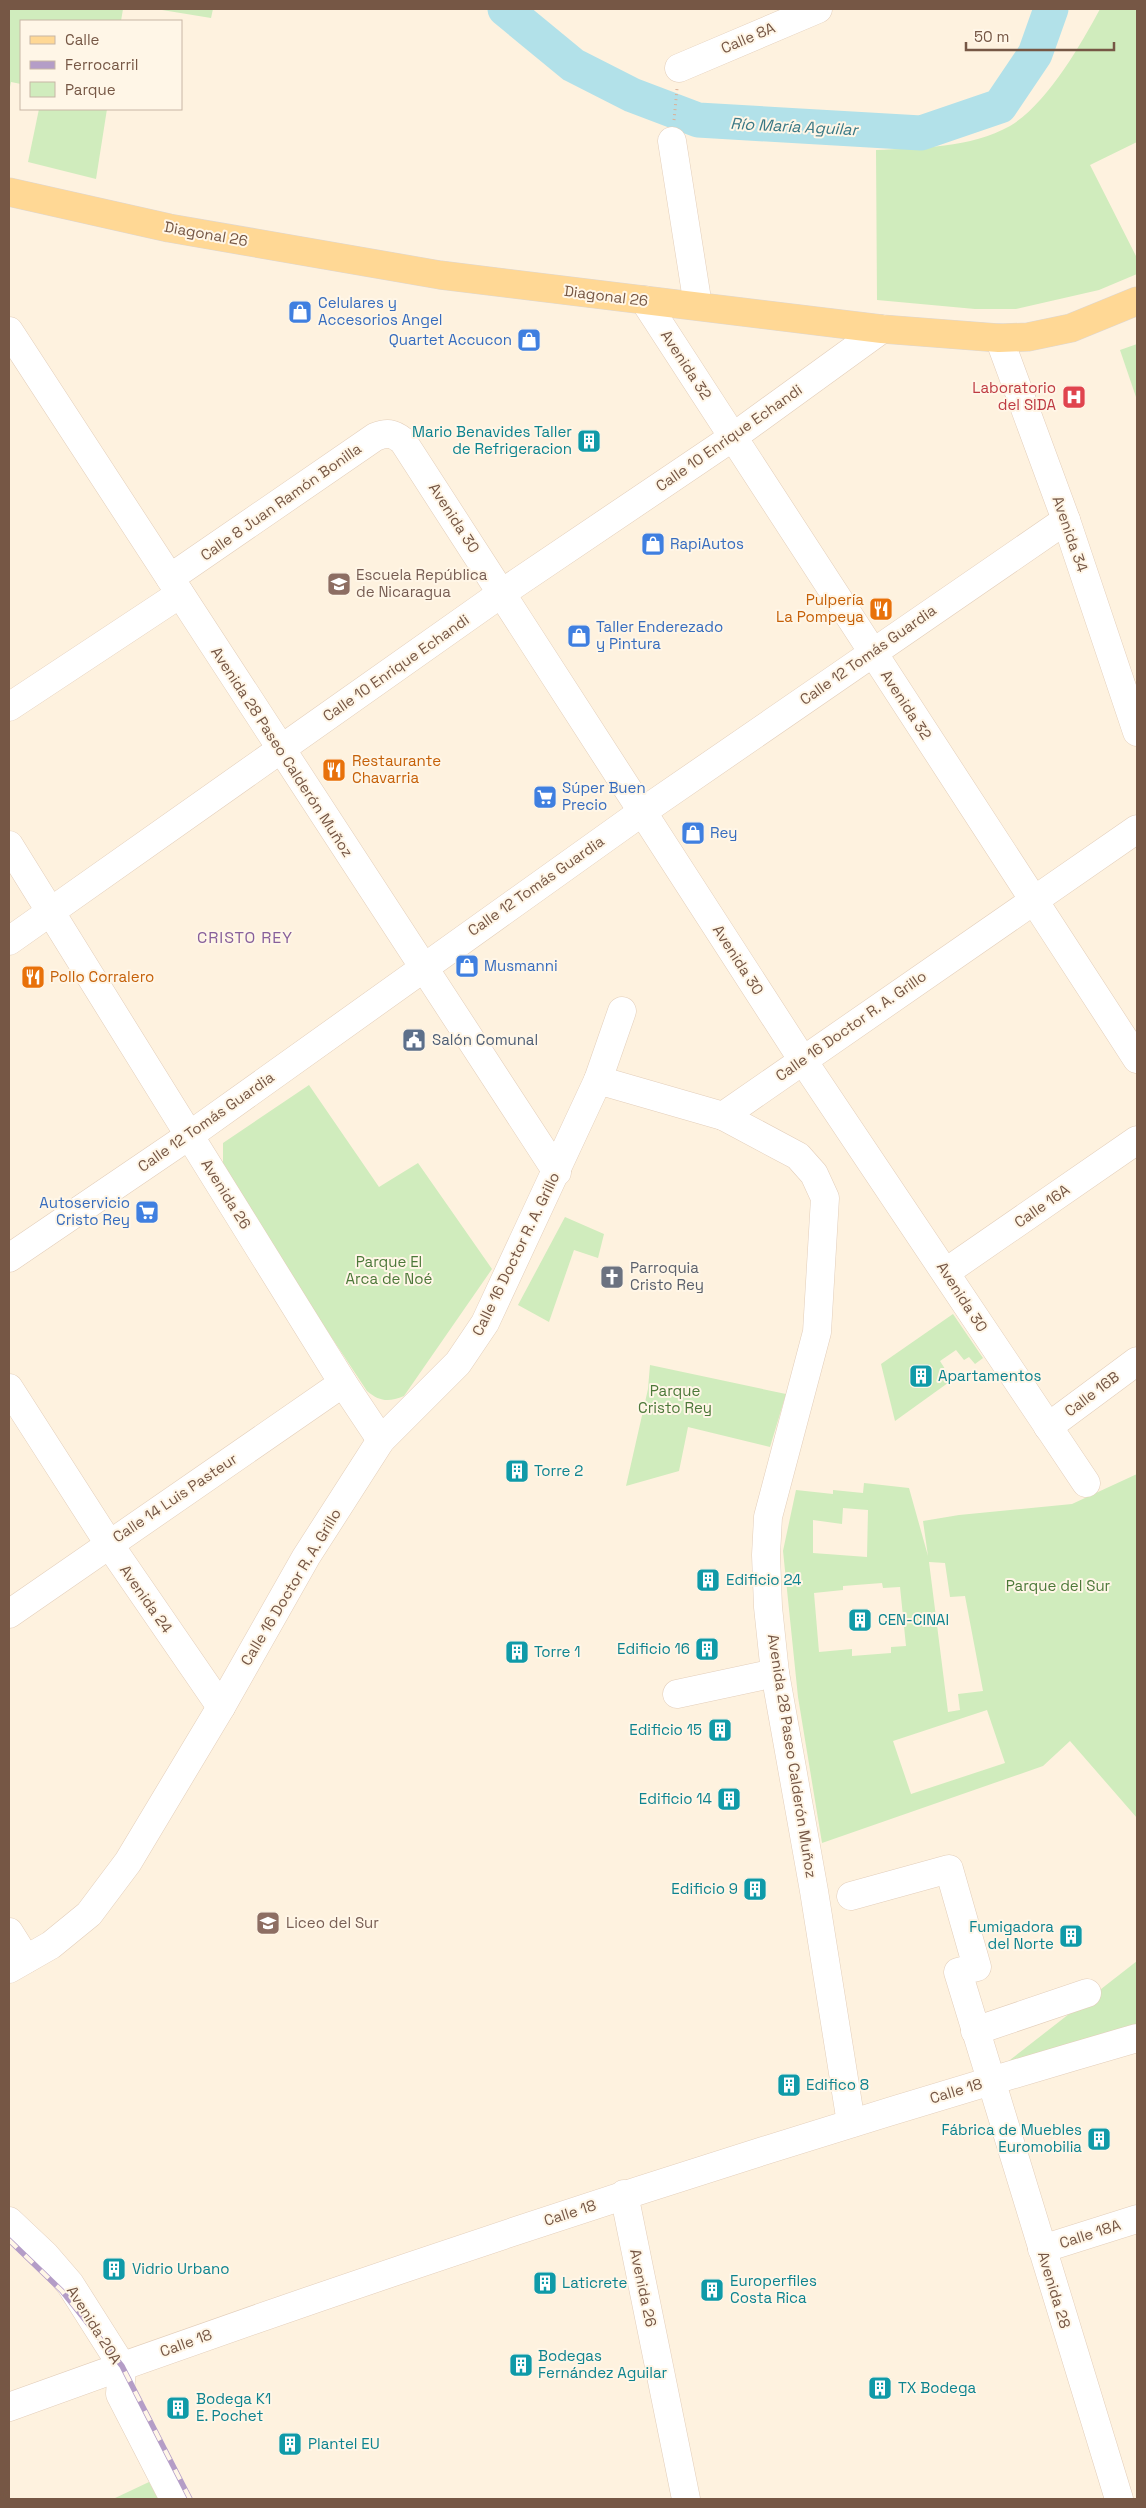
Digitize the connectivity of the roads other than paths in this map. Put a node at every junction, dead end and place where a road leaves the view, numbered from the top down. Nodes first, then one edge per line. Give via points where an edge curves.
1 (808, 11) edge
2 (679, 68) road end
3 (672, 140) road end
4 (11, 191) edge
5 (644, 300) junction
6 (1137, 302) edge
7 (698, 306) junction
8 (882, 329) junction
9 (9, 331) edge
10 (999, 338) junction
11 (394, 435) joint
12 (733, 437) junction
13 (1066, 520) junction
14 (175, 586) junction
15 (502, 593) junction
16 (872, 652) junction
17 (9, 707) edge
18 (1137, 732) edge
19 (281, 750) junction
20 (642, 812) junction
21 (1137, 829) edge
22 (9, 845) edge
23 (1033, 900) junction
24 (51, 911) junction
25 (9, 941) edge
26 (422, 967) junction
27 (622, 1011) dead end
28 (1137, 1058) edge
29 (802, 1060) junction
30 (598, 1080) junction
31 (723, 1116) junction
32 (190, 1135) junction
33 (1137, 1140) edge
34 (557, 1172) junction
35 (9, 1258) edge
36 (946, 1272) junction
37 (1137, 1360) edge
38 (343, 1383) junction
39 (9, 1388) edge
40 (1048, 1427) junction
41 (381, 1440) junction
42 (1086, 1483) dead end
43 (109, 1544) junction
44 (9, 1614) edge
45 (776, 1673) junction
46 (676, 1694) dead end
47 (221, 1707) junction
48 (851, 1896) dead end
49 (9, 1932) edge
50 (17, 1964) edge
51 (1086, 1993) dead end
52 (975, 2031) junction
53 (1137, 2038) edge
54 (990, 2081) junction
55 (851, 2123) junction
56 (624, 2194) junction
57 (1137, 2219) edge
58 (9, 2221) edge
59 (1042, 2249) junction
60 (122, 2366) junction
61 (9, 2407) edge
62 (1137, 2495) edge
63 (174, 2499) edge
64 (686, 2499) edge
65 (1119, 2499) edge

1 - 2 street, Calle 8A
3 - 7 street
4 - 5 main road, Diagonal 26 via 169,228 440,275
5 - 7 main road, Diagonal 26
5 - 12 street, Avenida 32
6 - 10 main road, Diagonal 26 via 1071,328
7 - 8 main road, Diagonal 26
8 - 10 main road, Diagonal 26
8 - 12 street, Calle 10 Enrique Echandi
9 - 14 street, Avenida 28 Paseo Calderón Muñoz
10 - 13 street, Avenida 34
11 - 14 street, Calle 8 Juan Ramón Bonilla via 385,433 375,437
11 - 15 street, Avenida 30 via 403,441
12 - 15 street, Calle 10 Enrique Echandi
12 - 16 street, Avenida 32
13 - 16 street, Calle 12 Tomás Guardia
13 - 18 street, Avenida 34
14 - 17 street, Calle 8 Juan Ramón Bonilla
14 - 19 street, Avenida 28 Paseo Calderón Muñoz
15 - 19 street, Calle 10 Enrique Echandi
15 - 20 street, Avenida 30
16 - 20 street, Calle 12 Tomás Guardia
16 - 23 street, Avenida 32
19 - 24 street, Calle 10 Enrique Echandi
19 - 26 street, Avenida 28 Paseo Calderón Muñoz
20 - 26 street, Calle 12 Tomás Guardia
20 - 29 street, Avenida 30
21 - 23 street, Calle 16 Doctor R. A. Grillo
22 - 24 street, Avenida 26
23 - 28 street, Avenida 32
23 - 29 street, Calle 16 Doctor R. A. Grillo
24 - 25 street, Calle 10 Enrique Echandi
24 - 32 street, Avenida 26
26 - 32 street, Calle 12 Tomás Guardia
26 - 34 street, Avenida 28 Paseo Calderón Muñoz
27 - 30 street, Calle 16 Doctor R. A. Grillo
29 - 31 street, Calle 16 Doctor R. A. Grillo
29 - 36 street, Avenida 30
30 - 31 street
30 - 34 street, Calle 16 Doctor R. A. Grillo
31 - 45 street, Avenida 28 Paseo Calderón Muñoz via 798,1156 814,1174 825,1198 817,1332 768,1517 768,1607
32 - 35 street, Calle 12 Tomás Guardia
32 - 38 street, Avenida 26
33 - 36 street, Calle 16A
34 - 41 street, Calle 16 Doctor R. A. Grillo via 485,1323 458,1363
36 - 40 street, Avenida 30
37 - 40 street, Calle 16B
38 - 41 street, Avenida 26
38 - 43 street, Calle 14 Luis Pasteur
39 - 43 street, Avenida 24
40 - 42 street, Avenida 30
41 - 47 street, Calle 16 Doctor R. A. Grillo via 306,1557
43 - 44 street, Calle 14 Luis Pasteur
43 - 47 street, Avenida 24
45 - 46 street
45 - 55 street, Avenida 28 Paseo Calderón Muñoz
47 - 50 street, Calle 16 Doctor R. A. Grillo via 128,1862 89,1914 51,1945
48 - 52 street, Avenida 28 via 949,1869 977,1968 958,1972
49 - 50 street
51 - 52 street
52 - 54 street, Avenida 28
53 - 54 street, Calle 18
54 - 55 street, Calle 18
54 - 59 street, Avenida 28
55 - 56 street, Calle 18
56 - 60 street, Calle 18 via 341,2288
56 - 64 street, Avenida 26
57 - 59 street, Calle 18A
58 - 60 street, Avenida 20A via 70,2284
59 - 65 street, Avenida 28
60 - 61 street, Calle 18
60 - 63 street, Avenida 20A via 120,2394
62 - 65 street

